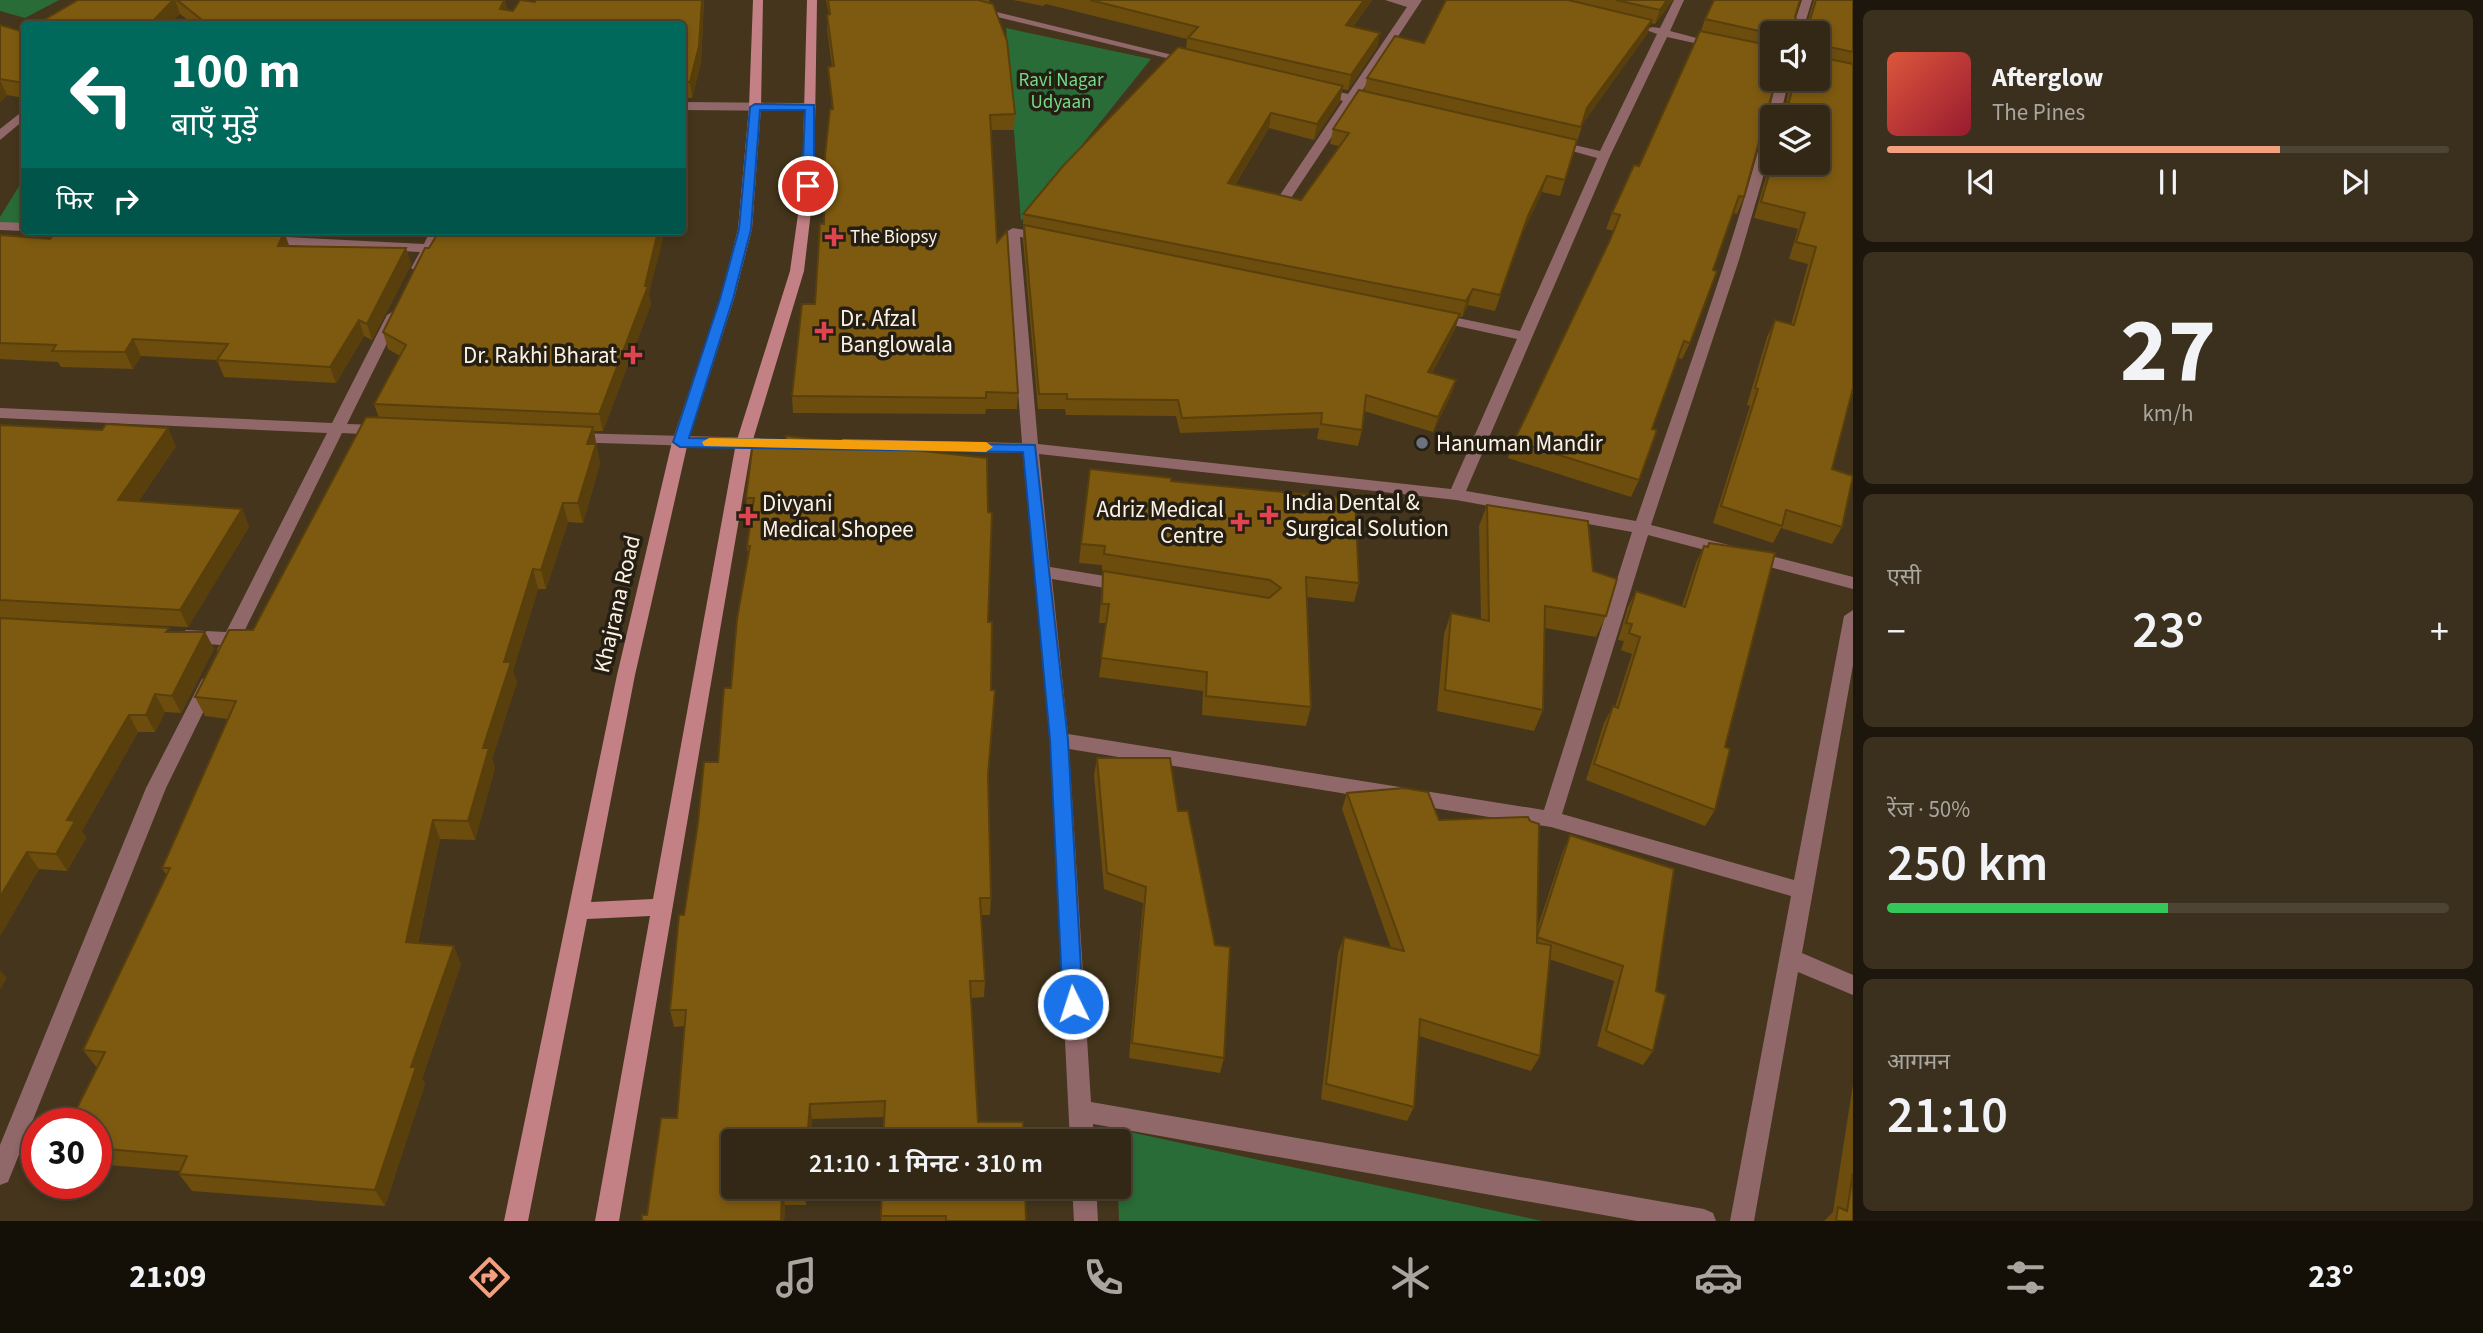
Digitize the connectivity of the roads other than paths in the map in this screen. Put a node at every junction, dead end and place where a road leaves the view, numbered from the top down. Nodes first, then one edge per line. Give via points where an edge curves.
1 (758, 0) edge
2 (811, 0) edge
3 (933, 0) edge
4 (1390, 0) edge
5 (1679, 0) edge
6 (1807, 0) edge
7 (1415, 3) edge
8 (1800, 21) edge
9 (1637, 27) edge
10 (1663, 33) junction
11 (1724, 46) edge
12 (1202, 63) edge
13 (1309, 89) edge
14 (1349, 98) junction
15 (686, 106) edge
16 (755, 107) junction
17 (810, 107) junction
18 (1390, 107) edge
19 (21, 117) edge
20 (0, 136) edge
21 (1537, 141) edge
22 (1604, 156) junction
23 (1760, 164) edge
24 (1286, 195) edge
25 (0, 226) edge
26 (21, 228) edge
27 (435, 235) edge
28 (249, 239) edge
29 (1068, 243) edge
30 (428, 248) junction
31 (1417, 314) edge
32 (1523, 336) junction
33 (0, 413) edge
34 (337, 428) junction
35 (392, 431) edge
36 (556, 437) edge
37 (680, 442) junction
38 (744, 443) junction
39 (772, 443) edge
40 (826, 444) edge
41 (1030, 448) junction
42 (1456, 495) junction
43 (1642, 528) junction
44 (1043, 572) junction
45 (1853, 583) edge
46 (1134, 587) edge
47 (1853, 616) edge
48 (163, 635) edge
49 (231, 639) junction
50 (1059, 740) junction
51 (1551, 819) junction
52 (1804, 891) junction
53 (662, 906) junction
54 (578, 911) junction
55 (1792, 959) junction
56 (1853, 985) edge
57 (1080, 1111) junction
58 (1081, 1129) edge
59 (0, 1174) edge
60 (1085, 1199) edge
61 (516, 1221) edge
62 (607, 1221) edge
63 (1086, 1221) edge
64 (1704, 1221) edge
65 (1742, 1221) edge

1 - 16 main road, Khajrana Road
2 - 17 main road
3 - 12 street
4 - 7 street
5 - 10 street
6 - 8 street
7 - 14 street
9 - 10 street
10 - 11 street
10 - 22 street
13 - 14 street
14 - 18 street
14 - 24 street
15 - 16 street
16 - 17 street
16 - 37 main road, Khajrana Road via 745,229
17 - 38 main road via 808,186 797,271
19 - 20 street
21 - 22 street
22 - 32 street
23 - 43 street
25 - 26 street
27 - 30 street
28 - 30 street
29 - 41 street via 1013,232
30 - 34 street
31 - 32 street
32 - 42 street
33 - 34 street
34 - 35 street
34 - 49 street
36 - 37 street
37 - 38 street
37 - 54 main road, Khajrana Road
38 - 39 street
38 - 53 main road
40 - 41 street
41 - 42 street
41 - 44 street
42 - 43 street
43 - 45 street
43 - 51 street
44 - 46 street
44 - 50 street
47 - 52 street
48 - 49 street
49 - 59 street via 156,788
50 - 51 street
50 - 57 street
51 - 52 street
52 - 55 street
53 - 54 main road
53 - 62 main road
54 - 61 main road, Khajrana Road
55 - 56 street
55 - 65 street
57 - 58 street
57 - 64 street
60 - 63 street

